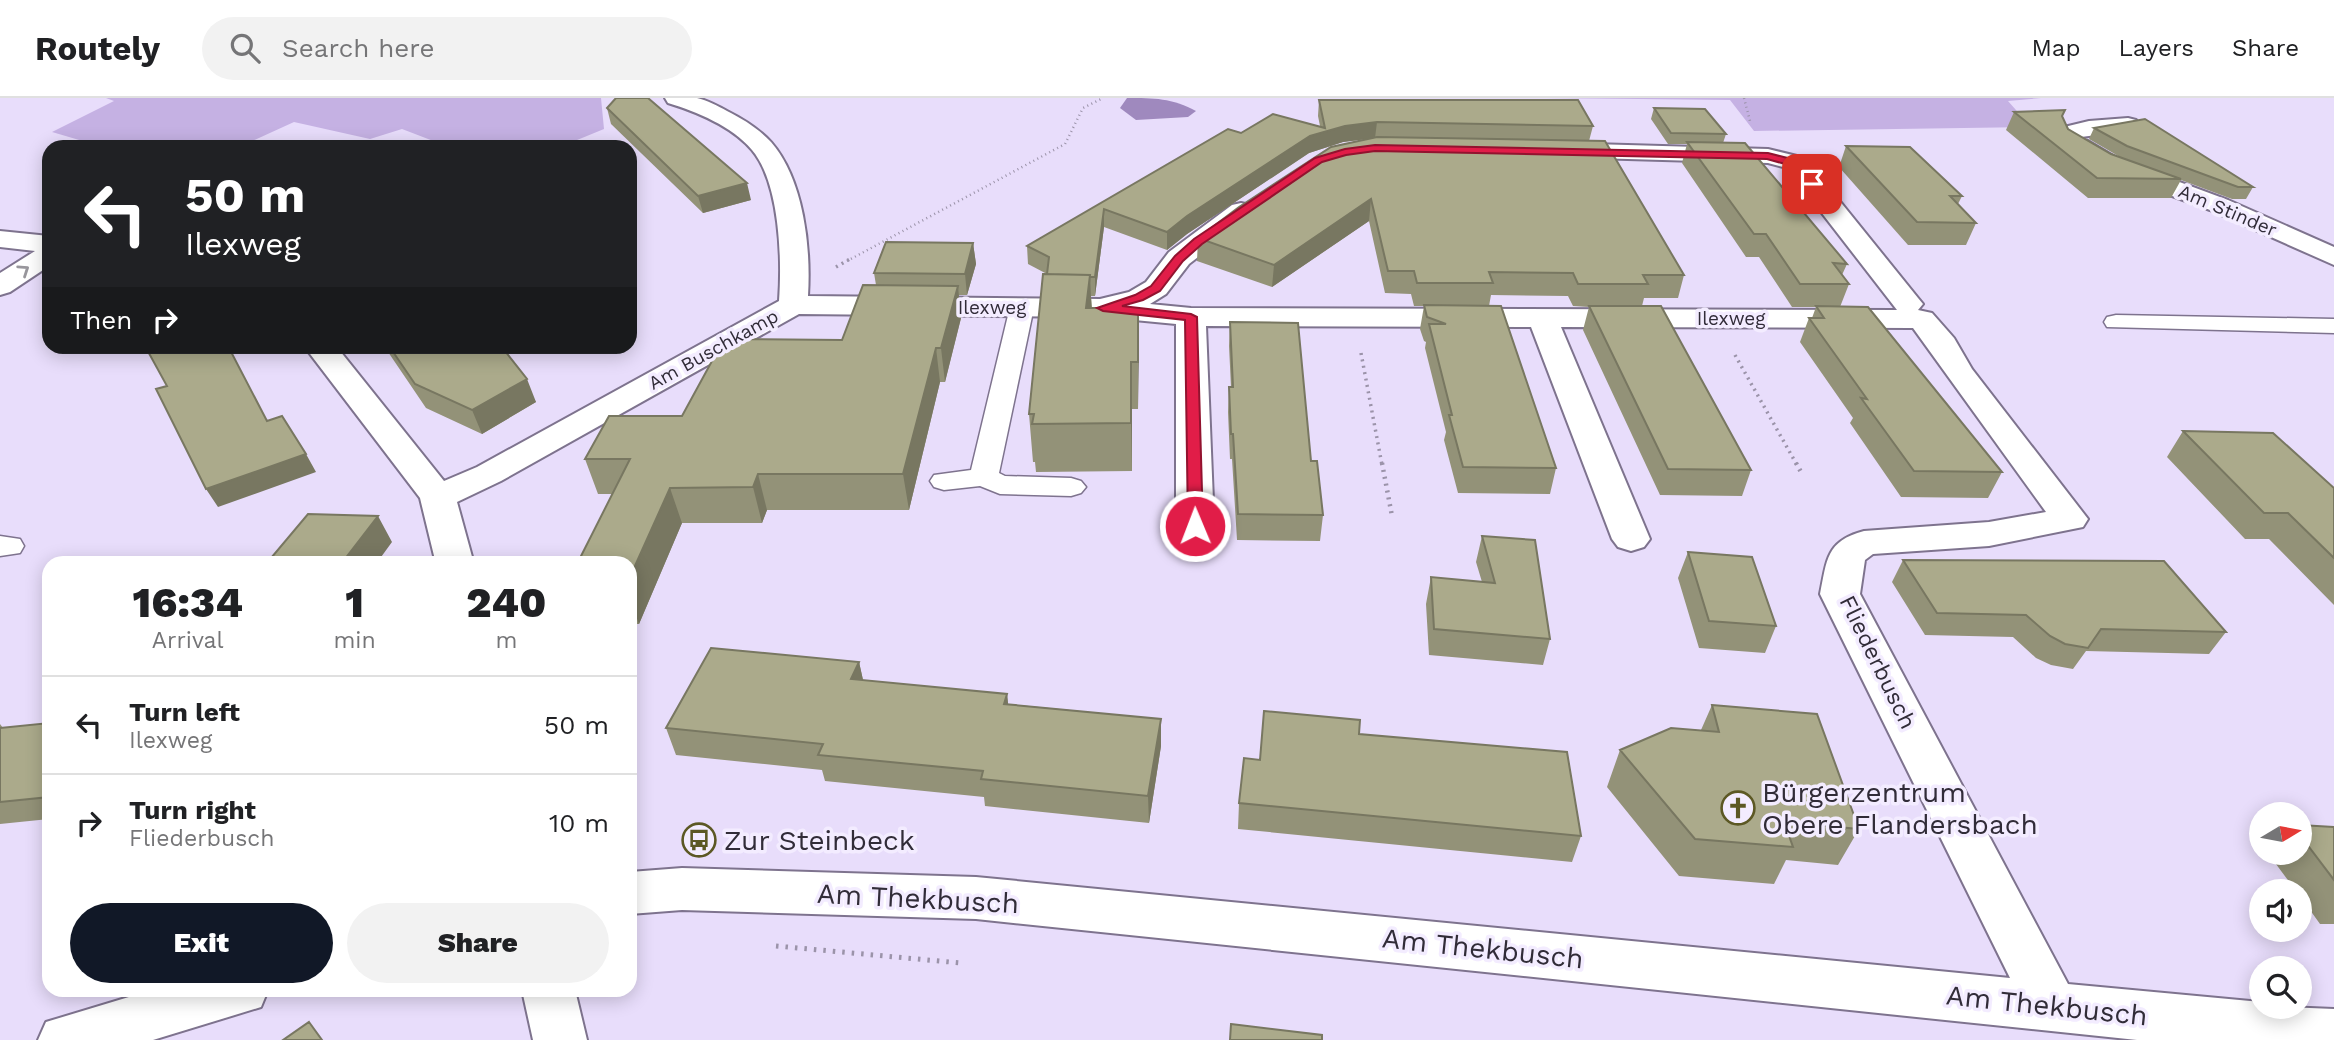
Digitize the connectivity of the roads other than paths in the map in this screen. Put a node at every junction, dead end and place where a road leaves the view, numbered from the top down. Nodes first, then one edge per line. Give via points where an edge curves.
1 (676, 98) edge
2 (2128, 125) edge
3 (1528, 149) edge
4 (1262, 197) edge
5 (0, 239) edge
6 (42, 242) edge
7 (2334, 257) edge
8 (42, 259) edge
9 (0, 286) edge
10 (793, 305) junction
11 (1022, 307) junction
12 (1103, 308) junction
13 (1914, 311) junction
14 (1191, 317) junction
15 (1542, 318) junction
16 (2116, 322) dead end
17 (2334, 326) edge
18 (325, 354) edge
19 (984, 477) junction
20 (944, 481) dead end
21 (1072, 487) dead end
22 (438, 497) junction
23 (1195, 526) dead end
24 (1631, 539) dead end
25 (453, 556) edge
26 (637, 892) edge
27 (217, 997) edge
28 (550, 997) edge
29 (2052, 1006) junction
30 (2334, 1035) edge
31 (65, 1040) edge
32 (561, 1040) edge

1 - 10 street, Am Buschkamp via 742,130 763,148 776,169 789,228
2 - 7 street, Am Stinder via 2079,130 2068,133 2069,140 2111,165 2219,205
3 - 13 street, Fliederbusch via 1768,156 1796,163
4 - 12 street via 1179,258 1156,288
5 - 6 street
9 -> 8 street
10 - 11 street, Ilexweg
10 - 22 street, Am Buschkamp via 489,474
11 - 12 street, Ilexweg
11 - 19 lane
12 - 14 street, Ilexweg
13 - 15 street, Ilexweg
13 - 29 street, Fliederbusch via 2070,519 1989,534 1864,543 1847,555 1840,594
14 - 15 street, Ilexweg
14 - 23 street
15 - 24 street
16 - 17 lane
18 - 22 street
19 - 20 lane
19 - 21 lane via 1000,485
22 - 25 street
26 - 29 street, Am Thekbusch via 682,889 976,898
27 - 31 street
28 - 32 street
29 - 30 street, Am Thekbusch

